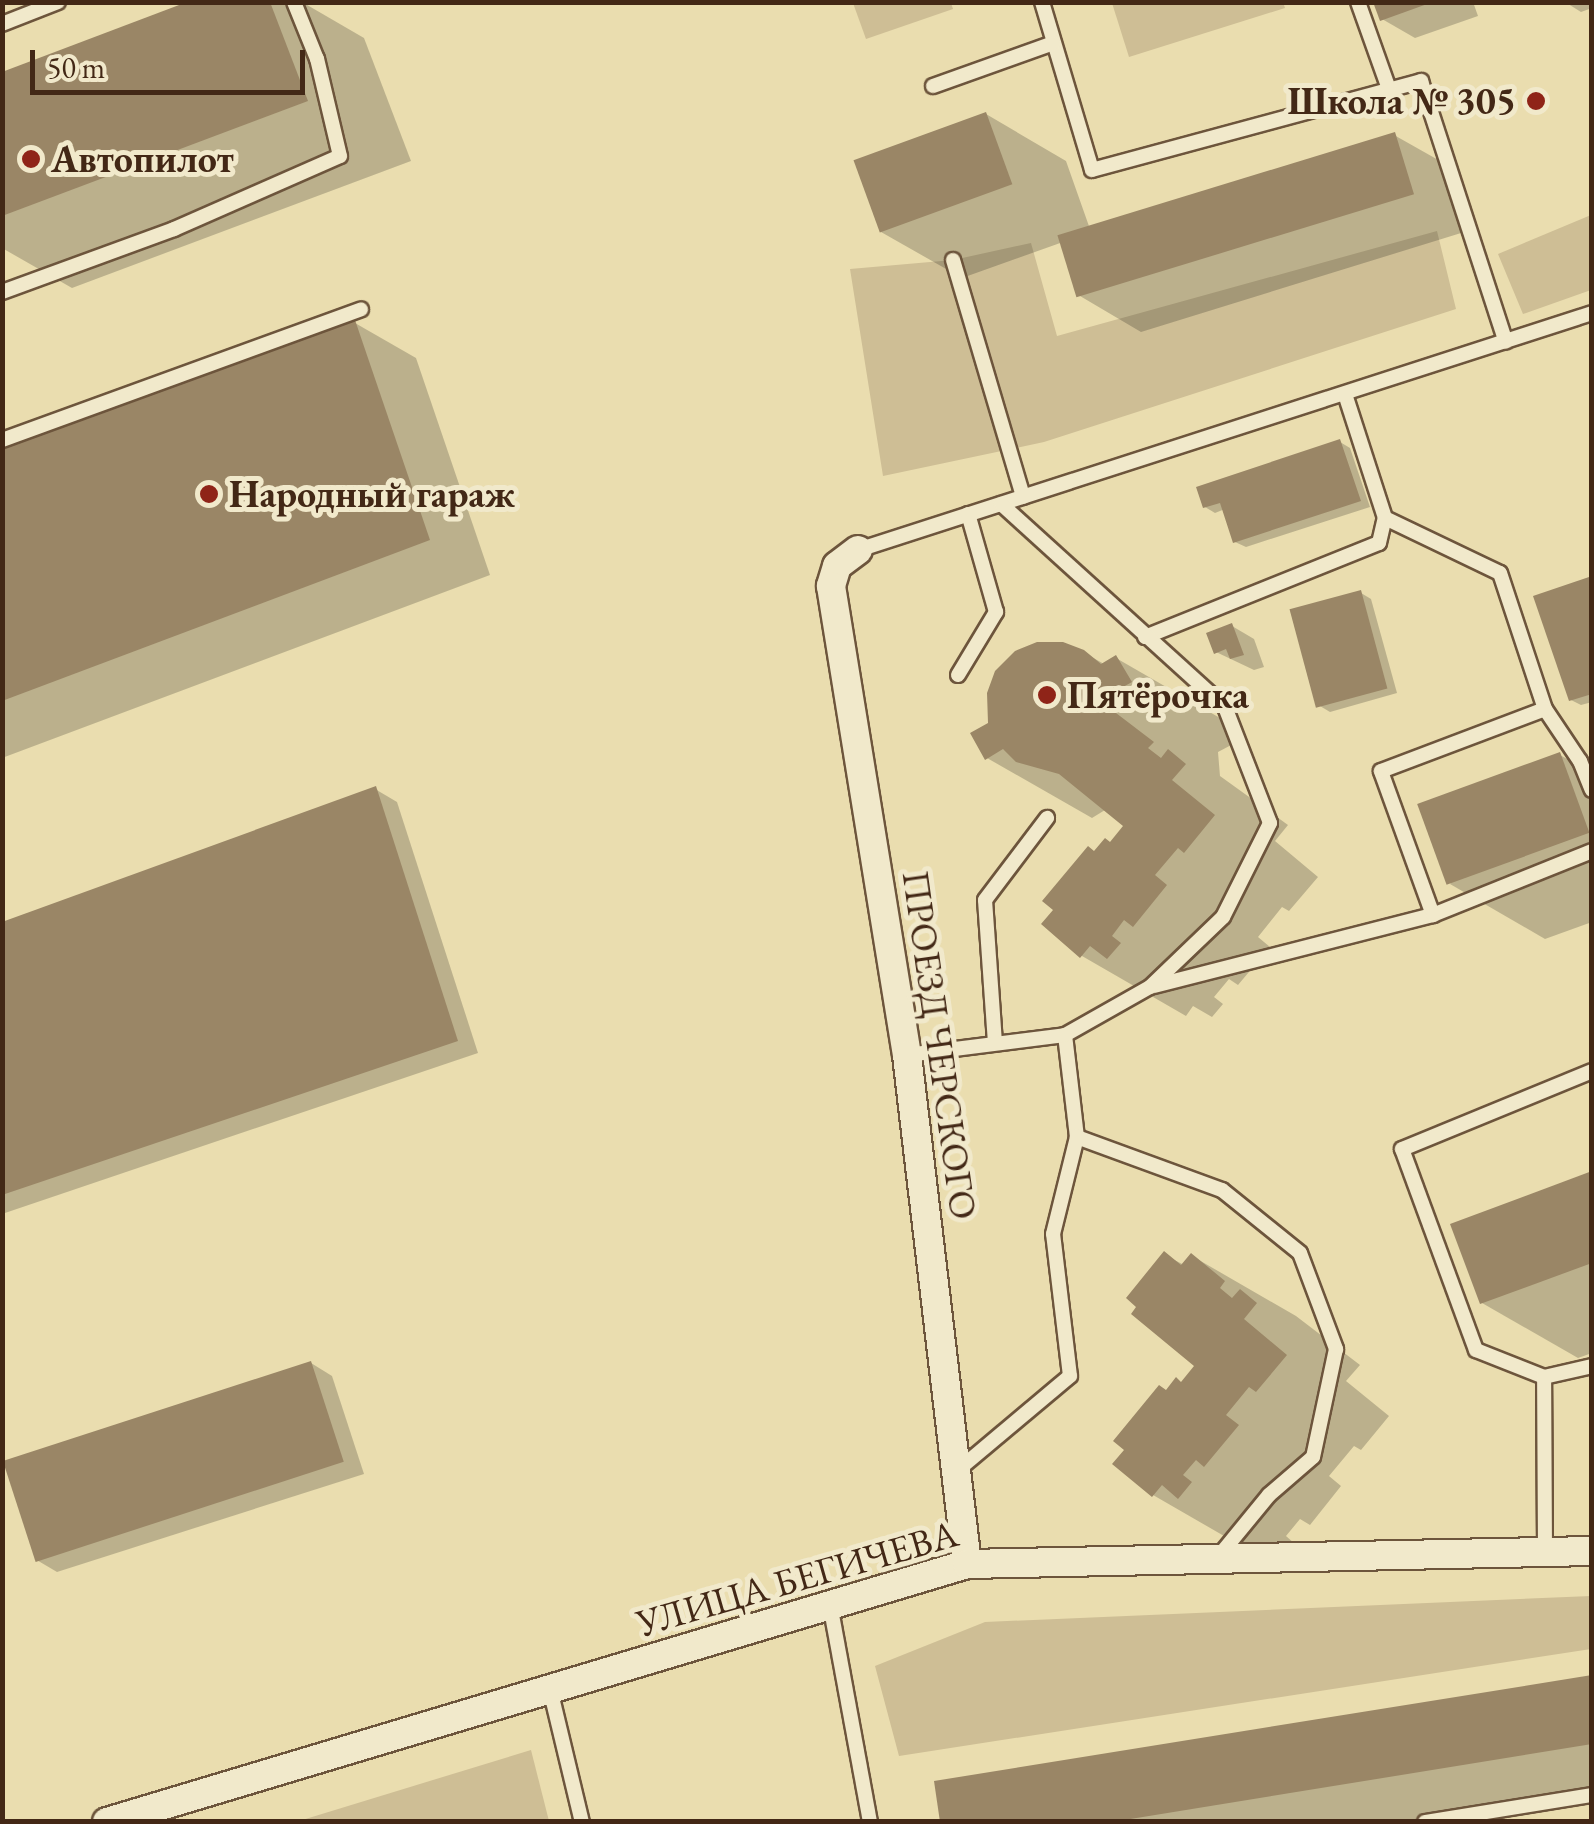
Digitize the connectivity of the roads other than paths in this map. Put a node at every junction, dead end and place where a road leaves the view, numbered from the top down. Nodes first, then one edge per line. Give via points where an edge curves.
1 (58, 2) edge
2 (294, 2) edge
3 (1042, 2) edge
4 (1358, 2) edge
5 (2, 24) edge
6 (1054, 43) junction
7 (933, 86) dead end
8 (1390, 89) junction
9 (954, 260) dead end
10 (2, 292) edge
11 (361, 309) dead end
12 (1592, 313) edge
13 (1506, 342) junction
14 (1345, 394) junction
15 (2, 440) edge
16 (1023, 496) junction
17 (1001, 504) junction
18 (968, 514) junction
19 (1385, 518) junction
20 (858, 550) joint
21 (1145, 637) junction
22 (958, 675) dead end
23 (1546, 709) junction
24 (1592, 790) edge
25 (1047, 818) dead end
26 (1592, 851) edge
27 (1432, 915) junction
28 (1150, 987) junction
29 (1066, 1035) junction
30 (995, 1043) junction
31 (908, 1055) junction
32 (1592, 1071) edge
33 (1076, 1137) junction
34 (1592, 1366) edge
35 (1544, 1377) junction
36 (958, 1470) junction
37 (1545, 1550) junction
38 (1592, 1551) edge
39 (1216, 1558) junction
40 (967, 1564) junction
41 (830, 1604) junction
42 (549, 1688) junction
43 (1592, 1795) edge
44 (106, 1822) edge
45 (582, 1822) edge
46 (870, 1822) edge
47 (1425, 1822) edge

1 - 5 lane
2 - 10 lane via 317,59 340,156 174,229
3 - 6 lane
4 - 8 lane
6 - 7 lane
6 - 8 lane via 1092,170
8 - 13 lane via 1421,81
9 - 16 lane
11 - 15 lane
12 - 13 lane
13 - 14 lane
14 - 16 lane
14 - 19 lane
16 - 17 lane
17 - 18 lane
17 - 21 lane
18 - 20 lane
18 - 22 lane via 996,612
19 - 21 lane via 1380,543
19 - 23 lane via 1500,573
20 - 31 street, ПРОЕЗД ЧЕРСКОГО via 837,566 832,586
21 - 28 lane via 1225,707 1270,824 1224,917
23 - 24 lane
23 - 27 lane via 1381,771
25 - 30 lane via 985,900
26 - 27 lane
27 - 28 lane
28 - 29 lane
29 - 30 lane
29 - 33 lane
30 - 31 lane
31 - 36 street, ПРОЕЗД ЧЕРСКОГО
32 - 35 lane via 1402,1149 1476,1350
33 - 36 lane via 1053,1234 1070,1376
33 - 39 lane via 1222,1190 1300,1253 1336,1350 1314,1457 1269,1495
34 - 35 lane
35 - 37 lane
36 - 40 street, ПРОЕЗД ЧЕРСКОГО
37 - 38 street, УЛИЦА БЕГИЧЕВА
37 - 39 street, УЛИЦА БЕГИЧЕВА
39 - 40 street, УЛИЦА БЕГИЧЕВА
40 - 41 street, УЛИЦА БЕГИЧЕВА
41 - 42 street, УЛИЦА БЕГИЧЕВА
41 - 46 lane
42 - 44 street, УЛИЦА БЕГИЧЕВА
42 - 45 lane
43 - 47 lane

